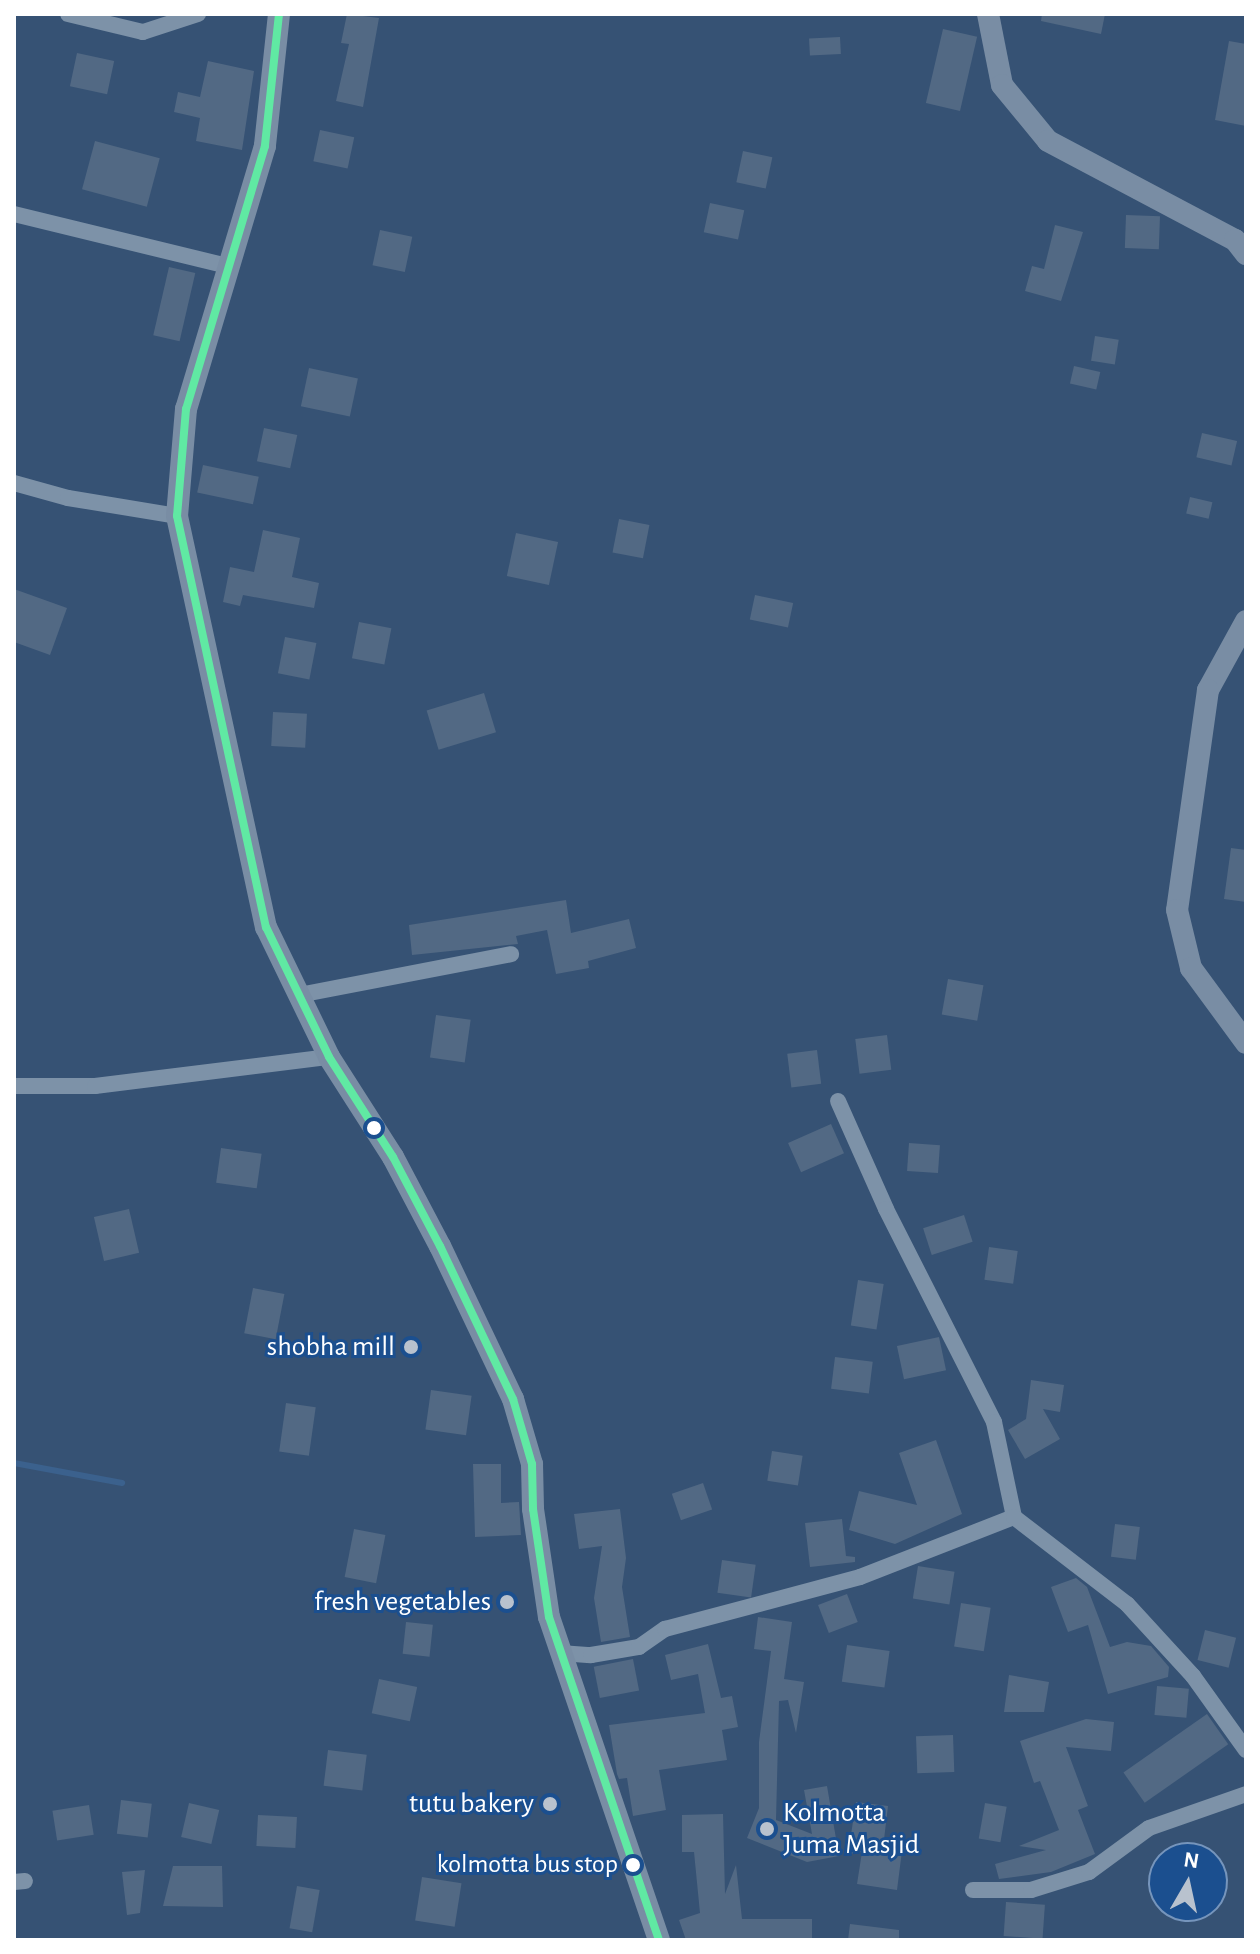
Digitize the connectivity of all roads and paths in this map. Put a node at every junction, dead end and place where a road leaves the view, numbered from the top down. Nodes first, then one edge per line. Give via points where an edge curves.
1 (68, 14) edge
2 (198, 14) edge
3 (279, 14) edge
4 (988, 14) edge
5 (14, 214) edge
6 (1246, 254) edge
7 (231, 267) junction
8 (14, 483) edge
9 (177, 516) junction
10 (1246, 621) edge
11 (511, 954) dead end
12 (299, 995) junction
13 (1246, 1043) edge
14 (329, 1057) junction
15 (14, 1086) edge
16 (838, 1101) dead end
17 (1014, 1517) junction
18 (560, 1653) junction
19 (1246, 1750) edge
20 (1246, 1794) edge
21 (973, 1890) dead end
22 (659, 1940) edge

1 - 2 street via 143,32
3 - 7 main road via 265,146
4 - 6 main road via 1002,85 1048,141 1235,240
5 - 7 street
7 - 9 main road via 186,409
8 - 9 street
9 - 12 main road via 266,927
10 - 13 main road via 1208,690 1177,910 1191,968
11 - 12 street
12 - 14 main road
14 - 15 street via 95,1086
14 - 18 main road via 393,1157 513,1399 532,1464 535,1525
16 - 17 street via 886,1209 994,1422
17 - 18 street via 860,1577 665,1629 639,1647 591,1655
17 - 19 street via 1127,1604 1193,1676
18 - 22 main road
20 - 21 street via 1149,1828 1089,1872 1031,1890

